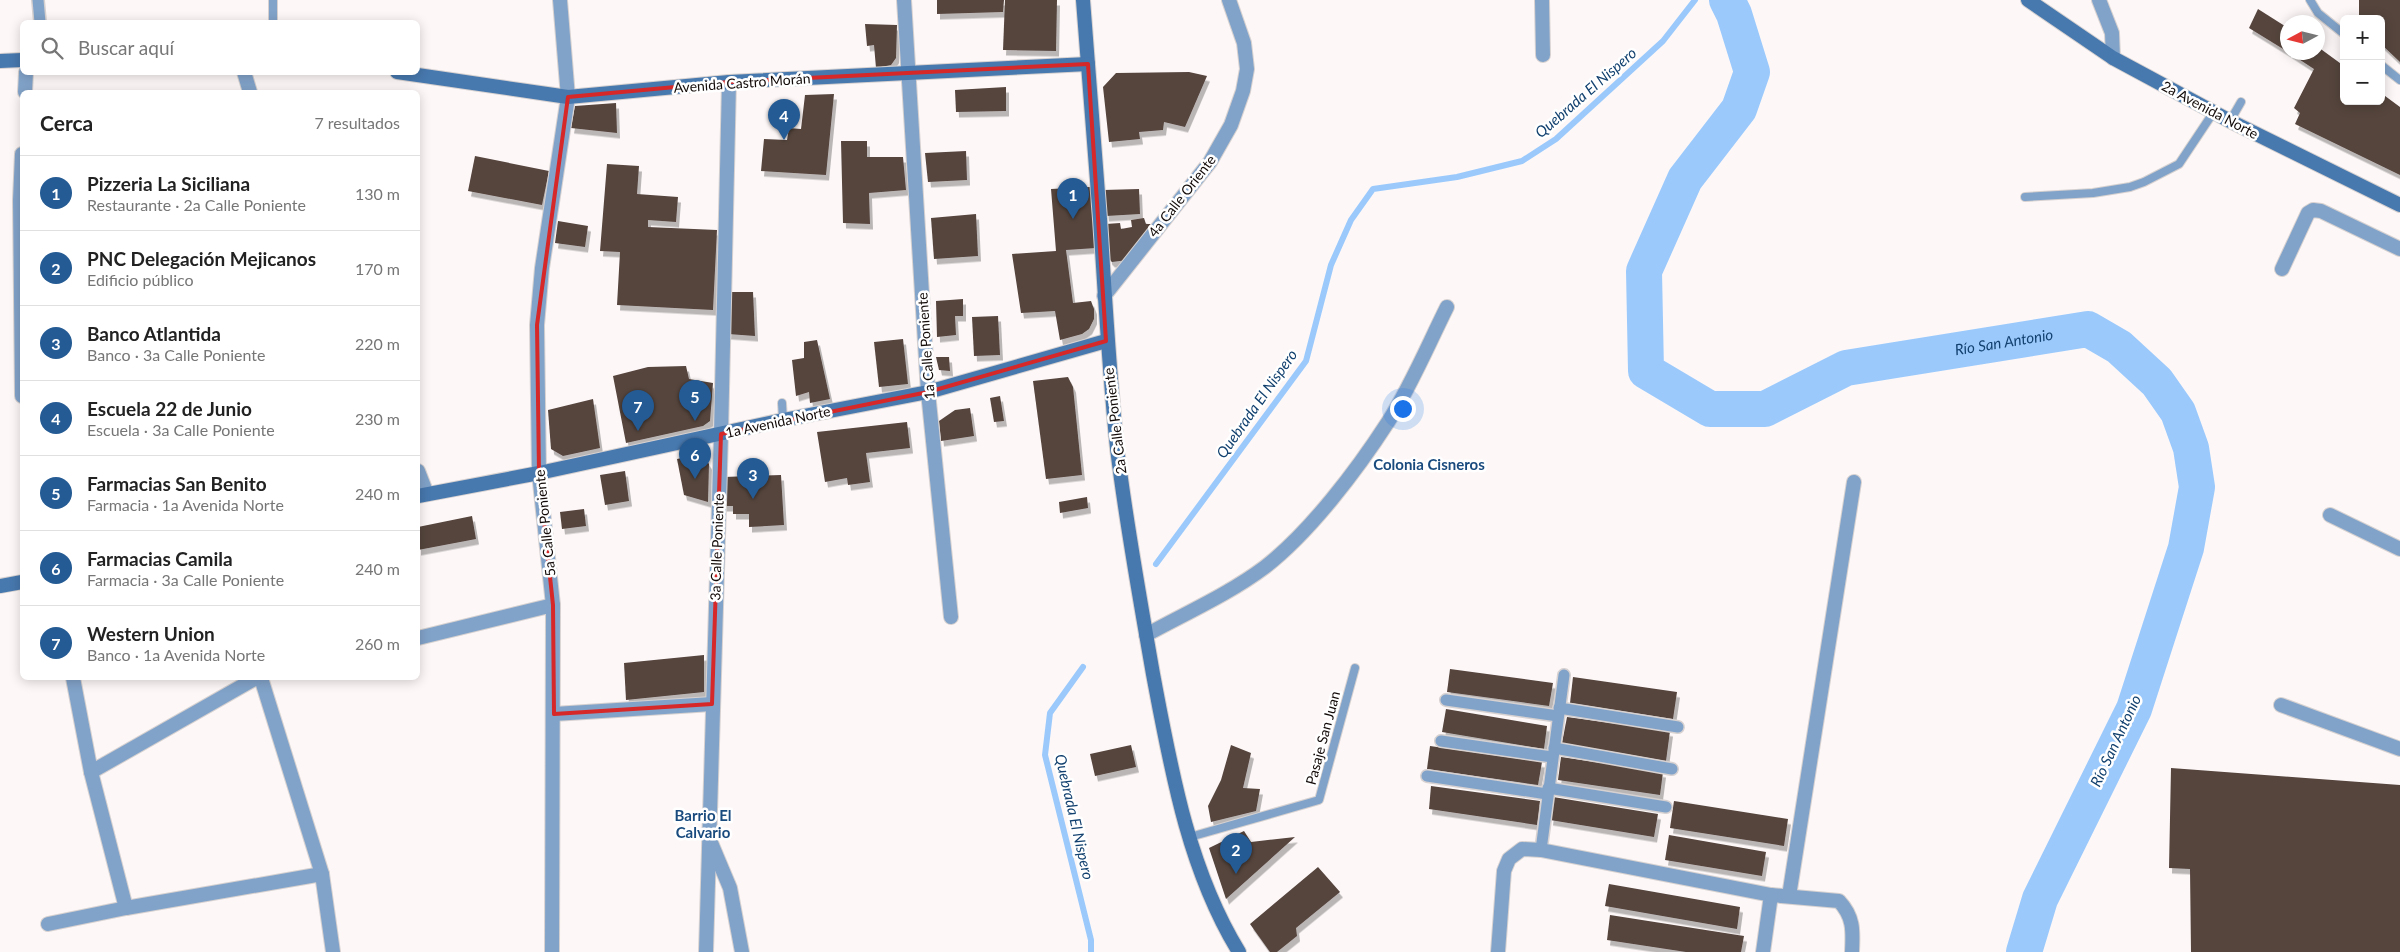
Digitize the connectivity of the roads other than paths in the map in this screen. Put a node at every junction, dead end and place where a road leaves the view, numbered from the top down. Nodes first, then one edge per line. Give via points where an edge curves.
1 (38, 0) edge
2 (273, 0) edge
3 (560, 0) edge
4 (904, 0) edge
5 (1083, 0) edge
6 (1229, 0) edge
7 (1542, 0) edge
8 (2028, 0) edge
9 (2099, 0) edge
10 (2310, 0) edge
11 (40, 20) edge
12 (273, 20) edge
13 (2340, 31) edge
14 (1543, 56) dead end
15 (2113, 58) junction
16 (20, 60) edge
17 (0, 61) edge
18 (1088, 64) junction
19 (2385, 68) edge
20 (908, 73) junction
21 (26, 75) edge
22 (245, 75) edge
23 (418, 75) edge
24 (2400, 80) edge
25 (728, 82) junction
26 (25, 90) edge
27 (249, 90) edge
28 (568, 96) junction
29 (2241, 102) dead end
30 (2213, 113) junction
31 (2230, 121) junction
32 (2025, 197) dead end
33 (2400, 205) edge
34 (2400, 249) edge
35 (2282, 269) dead end
36 (1104, 296) junction
37 (1447, 307) dead end
38 (1106, 340) junction
39 (928, 392) junction
40 (782, 404) dead end
41 (783, 420) junction
42 (721, 434) junction
43 (539, 473) junction
44 (1854, 482) dead end
45 (422, 495) edge
46 (2330, 515) dead end
47 (2400, 549) edge
48 (20, 582) edge
49 (0, 586) edge
50 (553, 606) junction
51 (951, 617) dead end
52 (1146, 635) junction
53 (420, 638) edge
54 (1355, 668) dead end
55 (1564, 675) dead end
56 (73, 680) edge
57 (253, 680) edge
58 (262, 680) edge
59 (1446, 700) dead end
60 (712, 704) junction
61 (2281, 705) dead end
62 (1559, 712) junction
63 (554, 714) junction
64 (1678, 727) dead end
65 (1441, 740) dead end
66 (2400, 749) edge
67 (1553, 752) junction
68 (1672, 769) dead end
69 (92, 772) junction
70 (1427, 776) dead end
71 (1548, 791) junction
72 (1666, 807) dead end
73 (1190, 837) junction
74 (709, 838) junction
75 (1541, 850) junction
76 (322, 874) junction
77 (1771, 895) junction
78 (1789, 896) junction
79 (126, 908) junction
80 (48, 924) dead end
81 (333, 952) edge
82 (552, 952) edge
83 (706, 952) edge
84 (742, 952) edge
85 (1239, 952) edge
86 (1498, 952) edge
87 (1763, 952) edge
88 (1852, 952) edge

1 - 11 street
2 - 12 lane
3 - 28 street, 5a Calle Poniente
4 - 20 street, 1a Calle Poniente
5 - 18 main road, 2a Calle Poniente
6 - 36 street, 4a Calle Oriente via 1244,43 1247,69 1232,125 1210,162
7 - 14 street
8 - 15 main road, 2a Avenida Norte
9 - 15 street via 2112,33
10 - 13 lane via 2318,13
15 - 30 main road, 2a Avenida Norte
16 - 17 main road
18 - 20 main road, Avenida Castro Morán
18 - 36 main road, 2a Calle Poniente
19 - 24 lane
20 - 25 main road, Avenida Castro Morán
20 - 39 street, 1a Calle Poniente
21 - 26 street
22 - 27 street
23 - 28 main road, Avenida Castro Morán
25 - 28 main road, Avenida Castro Morán
25 - 42 street, 3a Calle Poniente via 730,232
28 - 43 street, 5a Calle Poniente via 542,268 537,325
29 - 31 lane
30 - 31 main road, 2a Avenida Norte
30 - 32 lane via 2179,164 2144,182 2093,193
31 - 33 main road, 2a Avenida Norte
34 - 35 street via 2321,210 2312,210
36 - 38 main road, 2a Calle Poniente
37 - 52 street via 1389,421 1343,485 1302,532 1266,566 1242,583
38 - 39 main road, 1a Avenida Norte
38 - 52 main road, 2a Calle Poniente via 1117,448
39 - 41 main road, 1a Avenida Norte
39 - 51 street, 1a Calle Poniente
40 - 41 lane
41 - 42 main road, 1a Avenida Norte
42 - 43 main road, 1a Avenida Norte
42 - 60 street, 3a Calle Poniente
43 - 45 main road, 1a Avenida Norte
43 - 50 street, 5a Calle Poniente
44 - 78 street
46 - 47 street
48 - 49 main road
50 - 53 street
50 - 63 street, 5a Calle Poniente
52 - 73 main road, 2a Calle Poniente via 1170,765
54 - 73 lane, Pasaje San Juan via 1319,800
55 - 62 street
56 - 69 street
57 - 69 street
58 - 76 street
59 - 62 street
60 - 63 street
60 - 74 street, 3a Calle Poniente
61 - 66 street
62 - 64 street
62 - 67 street
63 - 82 street, 5a Calle Poniente
65 - 67 street
67 - 68 street
67 - 71 street
69 - 79 street
70 - 71 street
71 - 72 street
71 - 75 street
73 - 85 main road, 2a Calle Poniente via 1214,904
74 - 83 street, 3a Calle Poniente
74 - 84 street via 730,888
75 - 77 street
75 - 86 street via 1522,848 1509,859 1504,871
76 - 79 street
76 - 81 street
77 - 78 street
77 - 87 street
78 - 88 street via 1839,901 1847,909 1854,925
79 - 80 street

